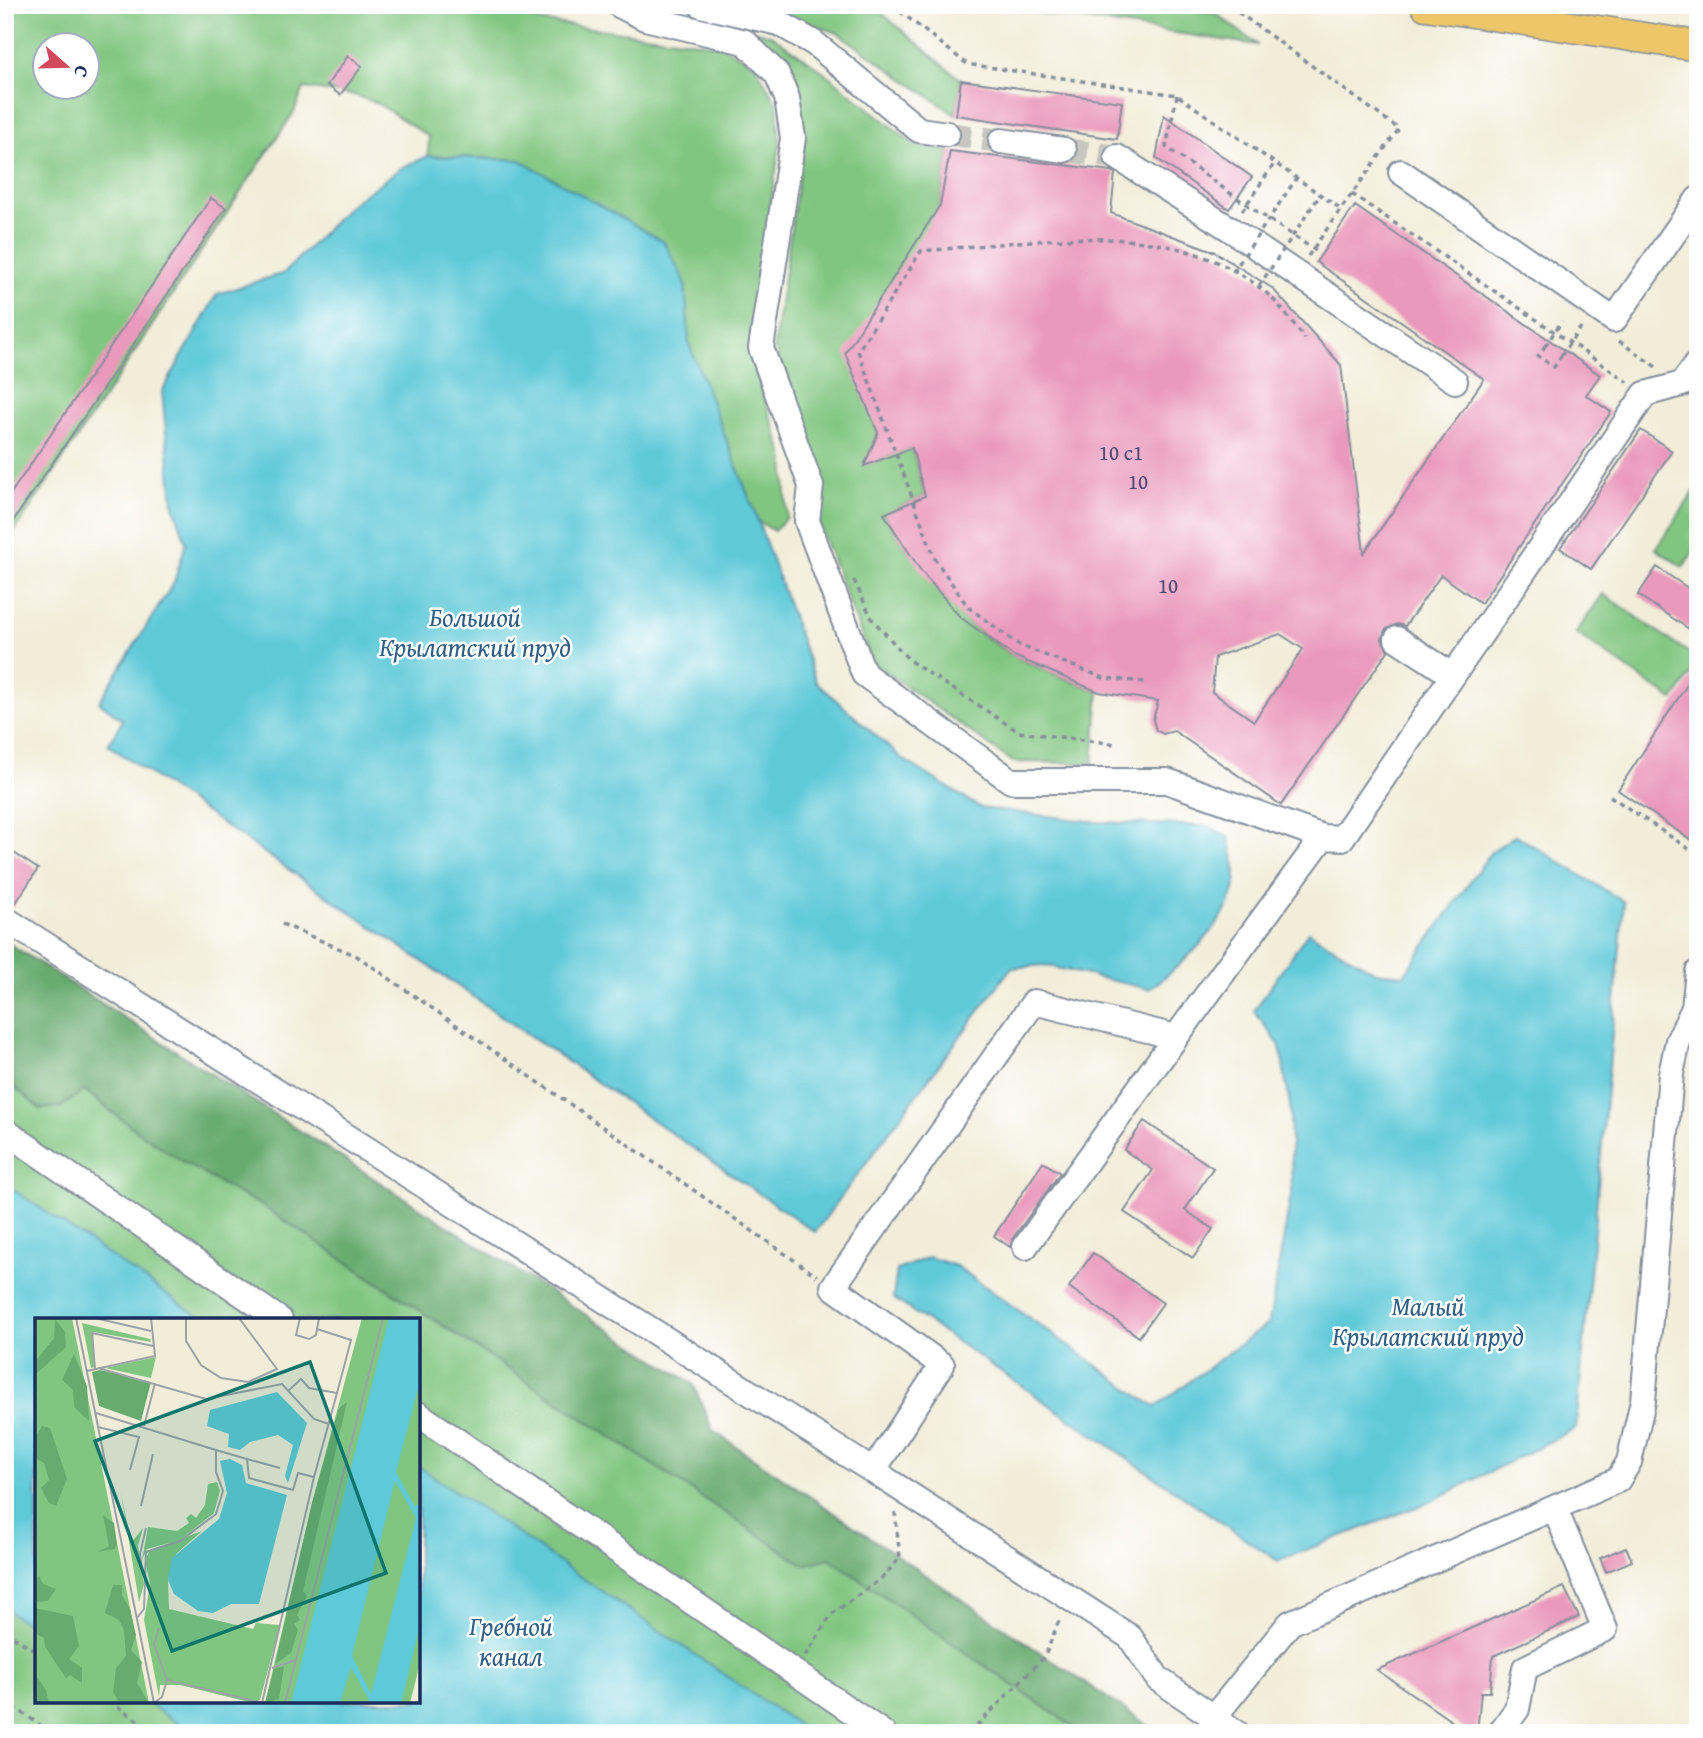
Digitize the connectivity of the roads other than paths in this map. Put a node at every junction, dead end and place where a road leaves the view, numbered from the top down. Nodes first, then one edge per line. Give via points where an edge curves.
1 (619, 5) edge
2 (701, 5) edge
3 (1426, 5) edge
4 (1698, 46) edge
5 (947, 134) tunnel mouth
6 (1001, 141) tunnel mouth
7 (1064, 150) tunnel mouth
8 (1117, 157) tunnel mouth
9 (1401, 172) dead end
10 (1698, 199) edge
11 (1698, 362) edge
12 (1455, 382) dead end
13 (1690, 390) edge
14 (1396, 639) dead end
15 (1452, 675) junction
16 (1323, 837) junction
17 (5, 919) edge
18 (1698, 972) edge
19 (1696, 1009) edge
20 (1176, 1037) junction
21 (5, 1131) edge
22 (1025, 1247) dead end
23 (277, 1318) edge
24 (420, 1415) edge
25 (882, 1477) junction
26 (1555, 1509) junction
27 (1214, 1717) junction
28 (883, 1733) edge
29 (1237, 1733) edge
30 (1500, 1733) edge

1 - 16 lane via 645,18 744,42 777,74 787,98 793,138 761,348 811,486 807,521 864,674 1011,780 1167,781
2 - 5 lane via 779,23 814,43 919,130
3 - 4 main road
6 - 7 lane
8 - 12 lane
9 - 10 lane via 1614,320
11 - 13 lane
13 - 15 lane via 1645,394
14 - 15 lane
15 - 16 lane via 1342,838
16 - 20 lane
17 - 25 lane
18 - 19 lane
19 - 26 lane via 1678,1041 1671,1074 1643,1401 1629,1462 1618,1480
20 - 22 lane
20 - 25 lane via 1034,1002 833,1287 942,1365
21 - 23 lane
24 - 28 lane
25 - 27 lane via 1130,1637 1158,1679
26 - 27 lane via 1290,1623
26 - 30 lane via 1605,1629 1525,1668 1517,1709
27 - 29 lane

